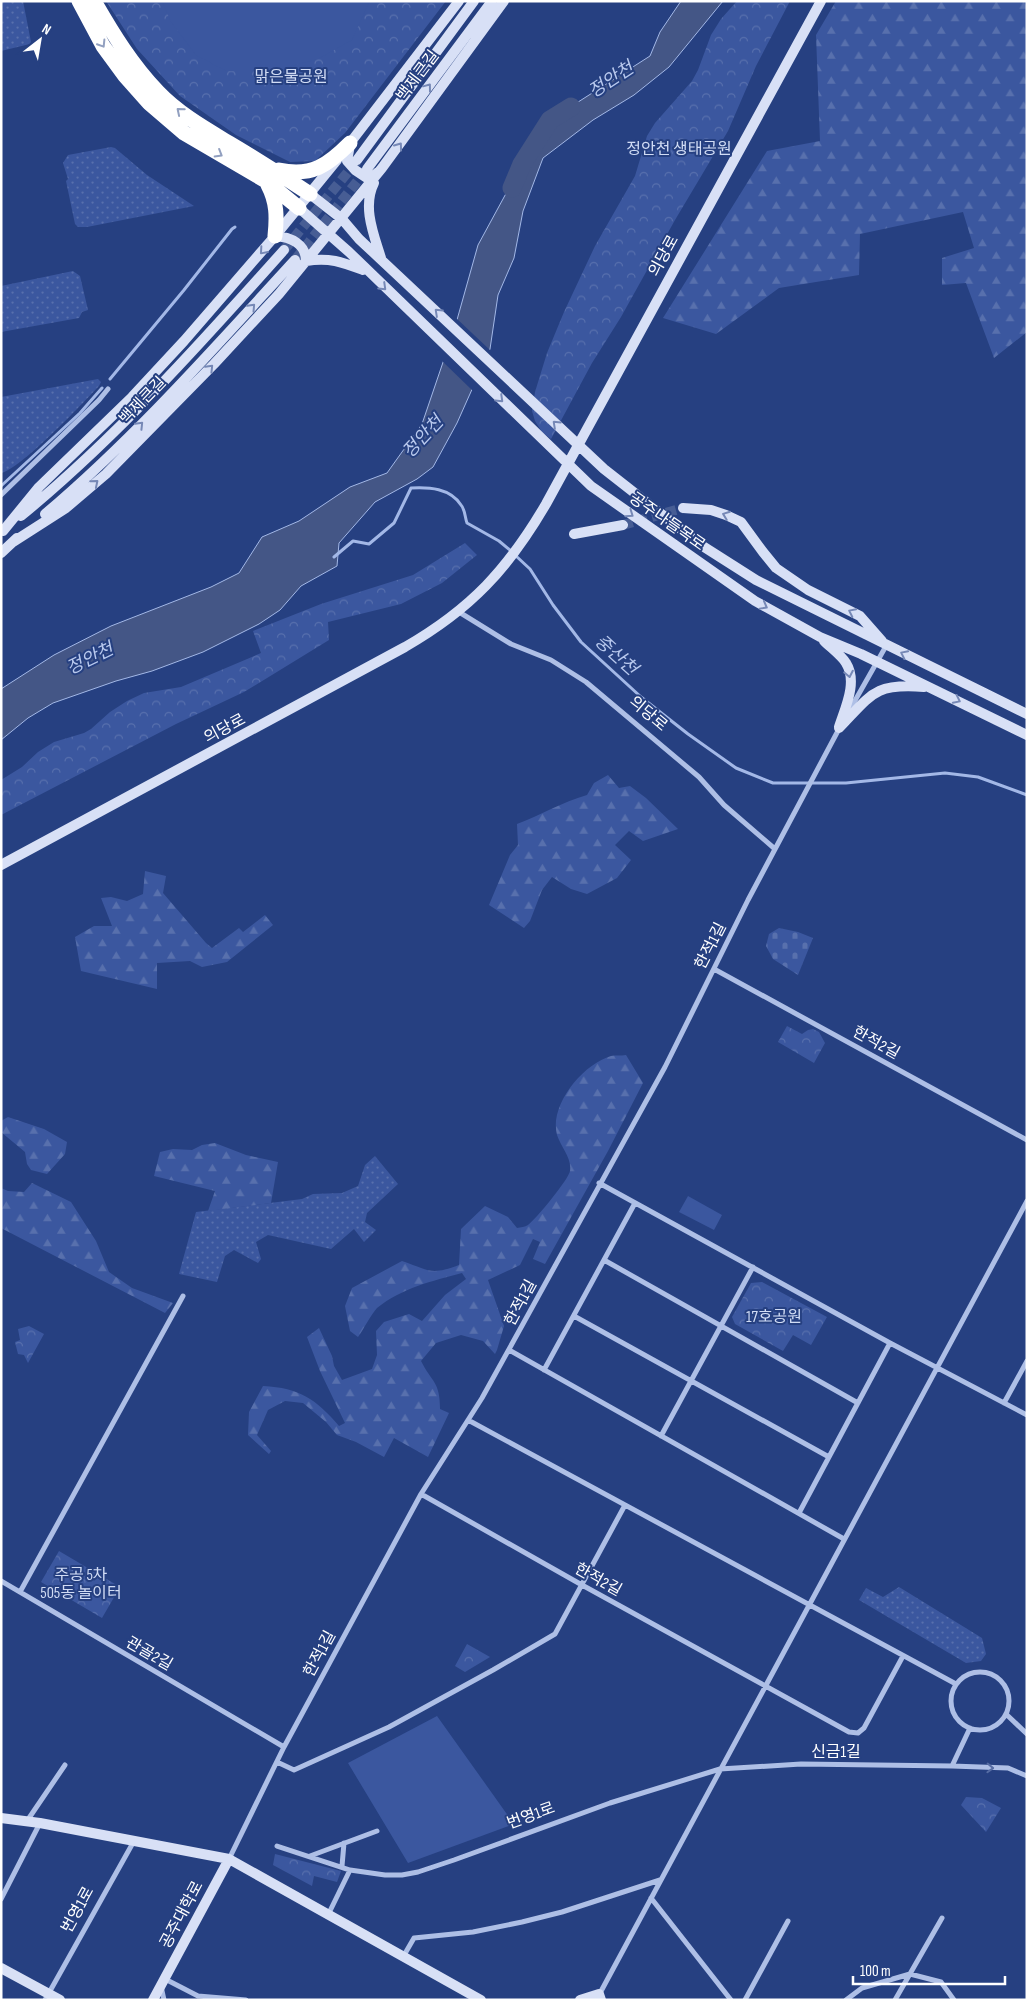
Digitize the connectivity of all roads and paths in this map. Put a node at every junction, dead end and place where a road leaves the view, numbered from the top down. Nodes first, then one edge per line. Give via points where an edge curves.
1 (79, 1) edge
2 (94, 1) edge
3 (460, 1) edge
4 (474, 1) edge
5 (492, 1) edge
6 (504, 1) edge
7 (821, 1) edge
8 (350, 143) junction
9 (357, 160) tunnel mouth
10 (382, 168) junction
11 (367, 169) tunnel mouth
12 (269, 175) junction
13 (310, 194) junction
14 (298, 208) junction
15 (342, 219) junction
16 (329, 234) junction
17 (275, 236) junction
18 (284, 250) tunnel mouth
19 (382, 259) junction
20 (295, 260) tunnel mouth
21 (306, 261) junction
22 (366, 271) junction
23 (108, 388) dead end
24 (1, 495) edge
25 (683, 508) tunnel mouth
26 (624, 525) tunnel mouth
27 (2, 532) edge
28 (574, 534) dead end
29 (13, 542) junction
30 (1, 553) edge
31 (458, 612) junction
32 (820, 636) junction
33 (886, 646) junction
34 (877, 662) junction
35 (931, 688) junction
36 (1027, 714) edge
37 (839, 728) junction
38 (1027, 735) edge
39 (775, 849) junction
40 (1, 865) edge
41 (714, 969) junction
42 (1027, 1140) edge
43 (599, 1183) junction
44 (1027, 1201) edge
45 (635, 1203) junction
46 (604, 1260) junction
47 (753, 1267) junction
48 (183, 1296) dead end
49 (574, 1316) junction
50 (721, 1326) junction
51 (890, 1343) junction
52 (509, 1350) junction
53 (1027, 1361) edge
54 (938, 1368) junction
55 (544, 1370) junction
56 (691, 1380) junction
57 (858, 1403) junction
58 (1004, 1403) junction
59 (1027, 1415) edge
60 (468, 1420) junction
61 (661, 1436) junction
62 (829, 1457) junction
63 (420, 1494) junction
64 (625, 1505) junction
65 (799, 1513) junction
66 (844, 1539) junction
67 (1, 1581) edge
68 (582, 1585) junction
69 (20, 1592) junction
70 (809, 1605) junction
71 (904, 1656) junction
72 (956, 1684) junction
73 (765, 1687) junction
74 (1007, 1714) junction
75 (970, 1728) junction
76 (1027, 1734) edge
77 (284, 1747) junction
78 (277, 1762) junction
79 (65, 1765) dead end
80 (952, 1766) junction
81 (720, 1769) junction
82 (1027, 1776) edge
83 (1, 1818) edge
84 (27, 1821) junction
85 (40, 1823) junction
86 (377, 1831) dead end
87 (134, 1841) junction
88 (344, 1843) junction
89 (277, 1846) dead end
90 (310, 1856) junction
91 (229, 1859) junction
92 (342, 1866) junction
93 (350, 1870) junction
94 (661, 1880) junction
95 (651, 1898) junction
96 (1, 1899) edge
97 (328, 1915) junction
98 (942, 1918) dead end
99 (788, 1921) dead end
100 (403, 1957) junction
101 (1, 1968) edge
102 (910, 1974) junction
103 (163, 1982) junction
104 (46, 1996) edge
105 (599, 1998) edge
106 (60, 2000) edge
107 (153, 2000) edge
108 (164, 2000) edge
109 (246, 2000) edge
110 (481, 2000) edge
111 (580, 2000) edge
112 (731, 2000) edge
113 (745, 2000) edge
114 (846, 2000) edge
115 (895, 2000) edge
116 (954, 2000) edge

1 -> 12 highway via 103,46 149,103 184,133
12 -> 2 highway via 159,93 115,39
3 - 8 main road
4 - 9 main road, 백제큰길
11 -> 5 main road, 백제큰길
10 -> 6 main road
7 - 31 main road, 의당로 via 534,525 504,567
8 - 10 main road via 347,161 359,174 372,177
8 - 12 highway via 334,160 317,169
8 - 13 main road
10 - 15 main road
10 - 19 main road via 370,193 370,225
12 - 13 highway
12 - 14 highway
12 - 17 highway via 276,212
13 - 14 main road
13 - 15 main road, 공주나들목로
14 - 16 main road, 공주나들목로
14 - 17 main road
15 - 16 main road
15 - 19 main road, 공주나들목로
16 - 21 main road
16 - 22 main road, 공주나들목로
17 - 21 main road via 287,237 300,245 306,253
17 -> 27 main road via 132,397 39,487
18 - 27 main road, 백제큰길 via 122,423 72,472
33 -> 19 main road, 공주나들목로 via 756,580 700,545 604,469
29 -> 20 main road, 백제큰길 via 133,433
21 - 22 main road via 341,262
29 -> 21 main road via 66,508 106,474 214,364
22 -> 32 main road, 공주나들목로 via 590,486 755,601
23 - 24 street
33 -> 25 main road via 860,616 808,590 776,568 741,522 711,510
26 - 28 main road
29 - 30 main road, 백제큰길
31 - 39 street, 의당로 via 511,644 551,660 586,682 699,777 724,805
31 - 40 main road, 의당로 via 429,633 341,683
32 - 34 main road, 공주나들목로
32 -> 37 main road via 846,662 851,675 851,687
33 - 34 street, 한적1길
36 -> 33 main road, 공주나들목로
34 - 35 main road, 공주나들목로
34 - 37 street, 한적1길
35 - 37 main road via 881,689
35 -> 38 main road, 공주나들목로
37 - 39 street, 한적1길
39 - 41 street, 한적1길
41 - 42 street, 한적2길
41 - 43 street, 한적1길 via 665,1067
43 - 45 street
43 - 52 street, 한적1길
44 - 54 street
45 - 46 street
45 - 47 street
46 - 49 street
46 - 50 street
47 - 50 street
47 - 51 street
48 - 69 street
49 - 55 street
49 - 56 street
50 - 56 street
50 - 57 street
51 - 54 street
51 - 57 street
52 - 55 street
52 - 60 street, 한적1길
53 - 58 street
54 - 58 street
54 - 66 street
55 - 61 street
56 - 61 street
56 - 62 street
57 - 62 street
58 - 59 street
60 - 63 street, 한적1길
60 - 64 street
61 - 65 street
62 - 65 street
63 - 68 street, 한적2길
63 - 77 street, 한적1길
64 - 68 street
64 - 70 street
65 - 66 street
66 - 70 street
67 - 69 street, 관골2길
68 - 73 street, 한적2길
68 - 78 street via 554,1634 500,1666 389,1727 294,1770
69 - 77 street, 관골2길
70 - 71 street
70 - 73 street
71 - 72 street
71 - 73 street, 한적2길 via 864,1728 858,1733 849,1732
72 - 74 street via 970,1673 987,1672 996,1676 1010,1697
72 - 75 street via 952,1693 953,1712
73 - 81 street
74 - 75 street via 993,1728 984,1731
74 - 76 street
75 - 80 street
77 - 78 street, 한적1길
78 - 91 street, 한적1길
79 - 84 street
80 - 81 street, 신금1길 via 801,1764
80 -> 82 street, 신금1길 via 1008,1768
81 - 93 street, 번영1로 via 610,1803 418,1872 385,1875
81 - 94 street
83 - 84 main road
84 - 85 main road
85 - 87 main road
85 - 96 street
86 - 88 street
87 - 91 main road
87 - 104 street, 번영1로
88 - 90 street
88 - 92 street
89 - 90 street, 번영1로
90 - 92 street, 번영1로
91 - 97 main road
91 - 103 main road, 공주대학로
92 - 93 street, 번영1로
93 - 97 street
94 - 95 street
94 - 100 street via 522,1922 473,1932 414,1938
95 - 105 street
95 - 112 street
97 - 100 main road
98 - 102 street
99 - 113 street
100 - 110 main road
101 - 104 main road
102 - 114 street via 862,1988
102 - 115 street
102 - 116 street via 941,1982
103 - 107 main road, 공주대학로
103 - 108 street
103 - 109 street via 198,1996
104 - 106 main road
105 - 111 main road

